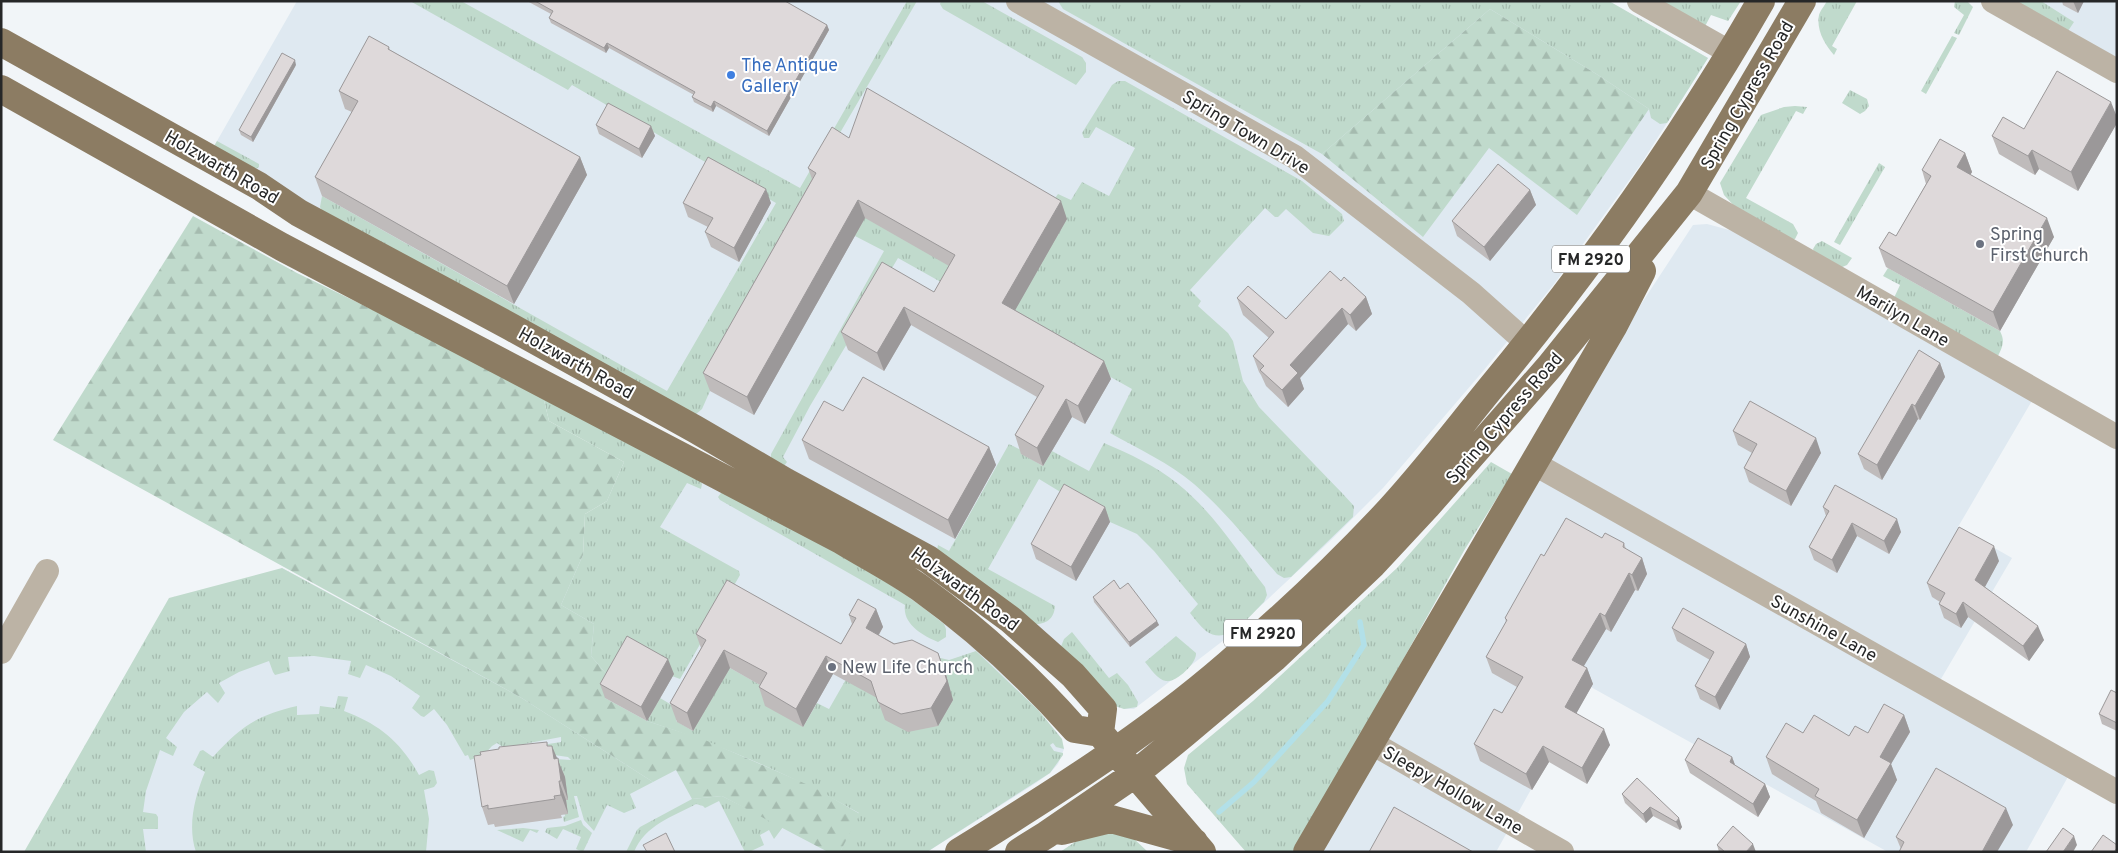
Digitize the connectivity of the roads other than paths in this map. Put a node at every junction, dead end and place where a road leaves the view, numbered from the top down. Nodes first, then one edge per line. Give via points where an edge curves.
1 (1018, 1) edge
2 (1639, 1) edge
3 (1761, 1) edge
4 (1802, 1) edge
5 (1993, 1) edge
6 (1, 42) edge
7 (1731, 53) junction
8 (2117, 71) edge
9 (1714, 81) junction
10 (1, 89) edge
11 (1689, 193) junction
12 (299, 213) junction
13 (1671, 216) junction
14 (282, 247) junction
15 (1528, 343) junction
16 (2117, 436) edge
17 (733, 452) junction
18 (1532, 463) junction
19 (1455, 474) junction
20 (720, 477) junction
21 (47, 571) dead end
22 (1, 652) edge
23 (1107, 742) junction
24 (1370, 742) junction
25 (1135, 774) junction
26 (2117, 792) edge
27 (1046, 836) junction
28 (1198, 847) edge
29 (959, 852) edge
30 (1019, 852) edge
31 (1307, 852) edge
32 (1562, 852) edge

1 - 15 street, Spring Town Drive via 1294,158 1471,293
2 - 7 street
3 - 7 main road, Spring Cypress Road / FM 2920
4 - 11 main road, Spring Cypress Road / FM 2920
5 - 8 street
6 - 12 main road, Holzwarth Road via 259,186
7 - 9 main road, Spring Cypress Road / FM 2920
9 - 11 main road via 1715,108 1679,168
9 - 15 main road, Spring Cypress Road / FM 2920 via 1630,208
10 - 14 main road, Holzwarth Road
11 - 13 main road, Spring Cypress Road / FM 2920
11 - 16 street, Marilyn Lane
12 - 14 main road
12 - 17 main road, Holzwarth Road
13 - 18 main road via 1612,327
13 - 19 main road, Spring Cypress Road / FM 2920 via 1550,366
14 - 20 main road, Holzwarth Road
15 - 19 main road via 1527,370 1459,451
15 - 23 main road, Spring Cypress Road / FM 2920 via 1388,512 1308,592 1226,666 1166,714
17 - 20 main road
17 - 23 main road, Holzwarth Road via 928,559 1011,620 1072,675 1103,709
18 - 24 main road
18 - 26 street, Sunshine Lane
19 - 25 main road, Spring Cypress Road / FM 2920 via 1373,564 1274,658
20 - 23 main road, Holzwarth Road via 841,540 919,587 984,638 1048,698 1075,729
21 - 22 street
23 - 25 main road
23 - 29 main road, FM 2920
24 - 31 main road
24 - 32 street, Sleepy Hollow Lane
25 - 27 main road, FM 2920
25 - 28 main road
27 - 28 main road via 1111,819
27 - 30 main road, FM 2920

